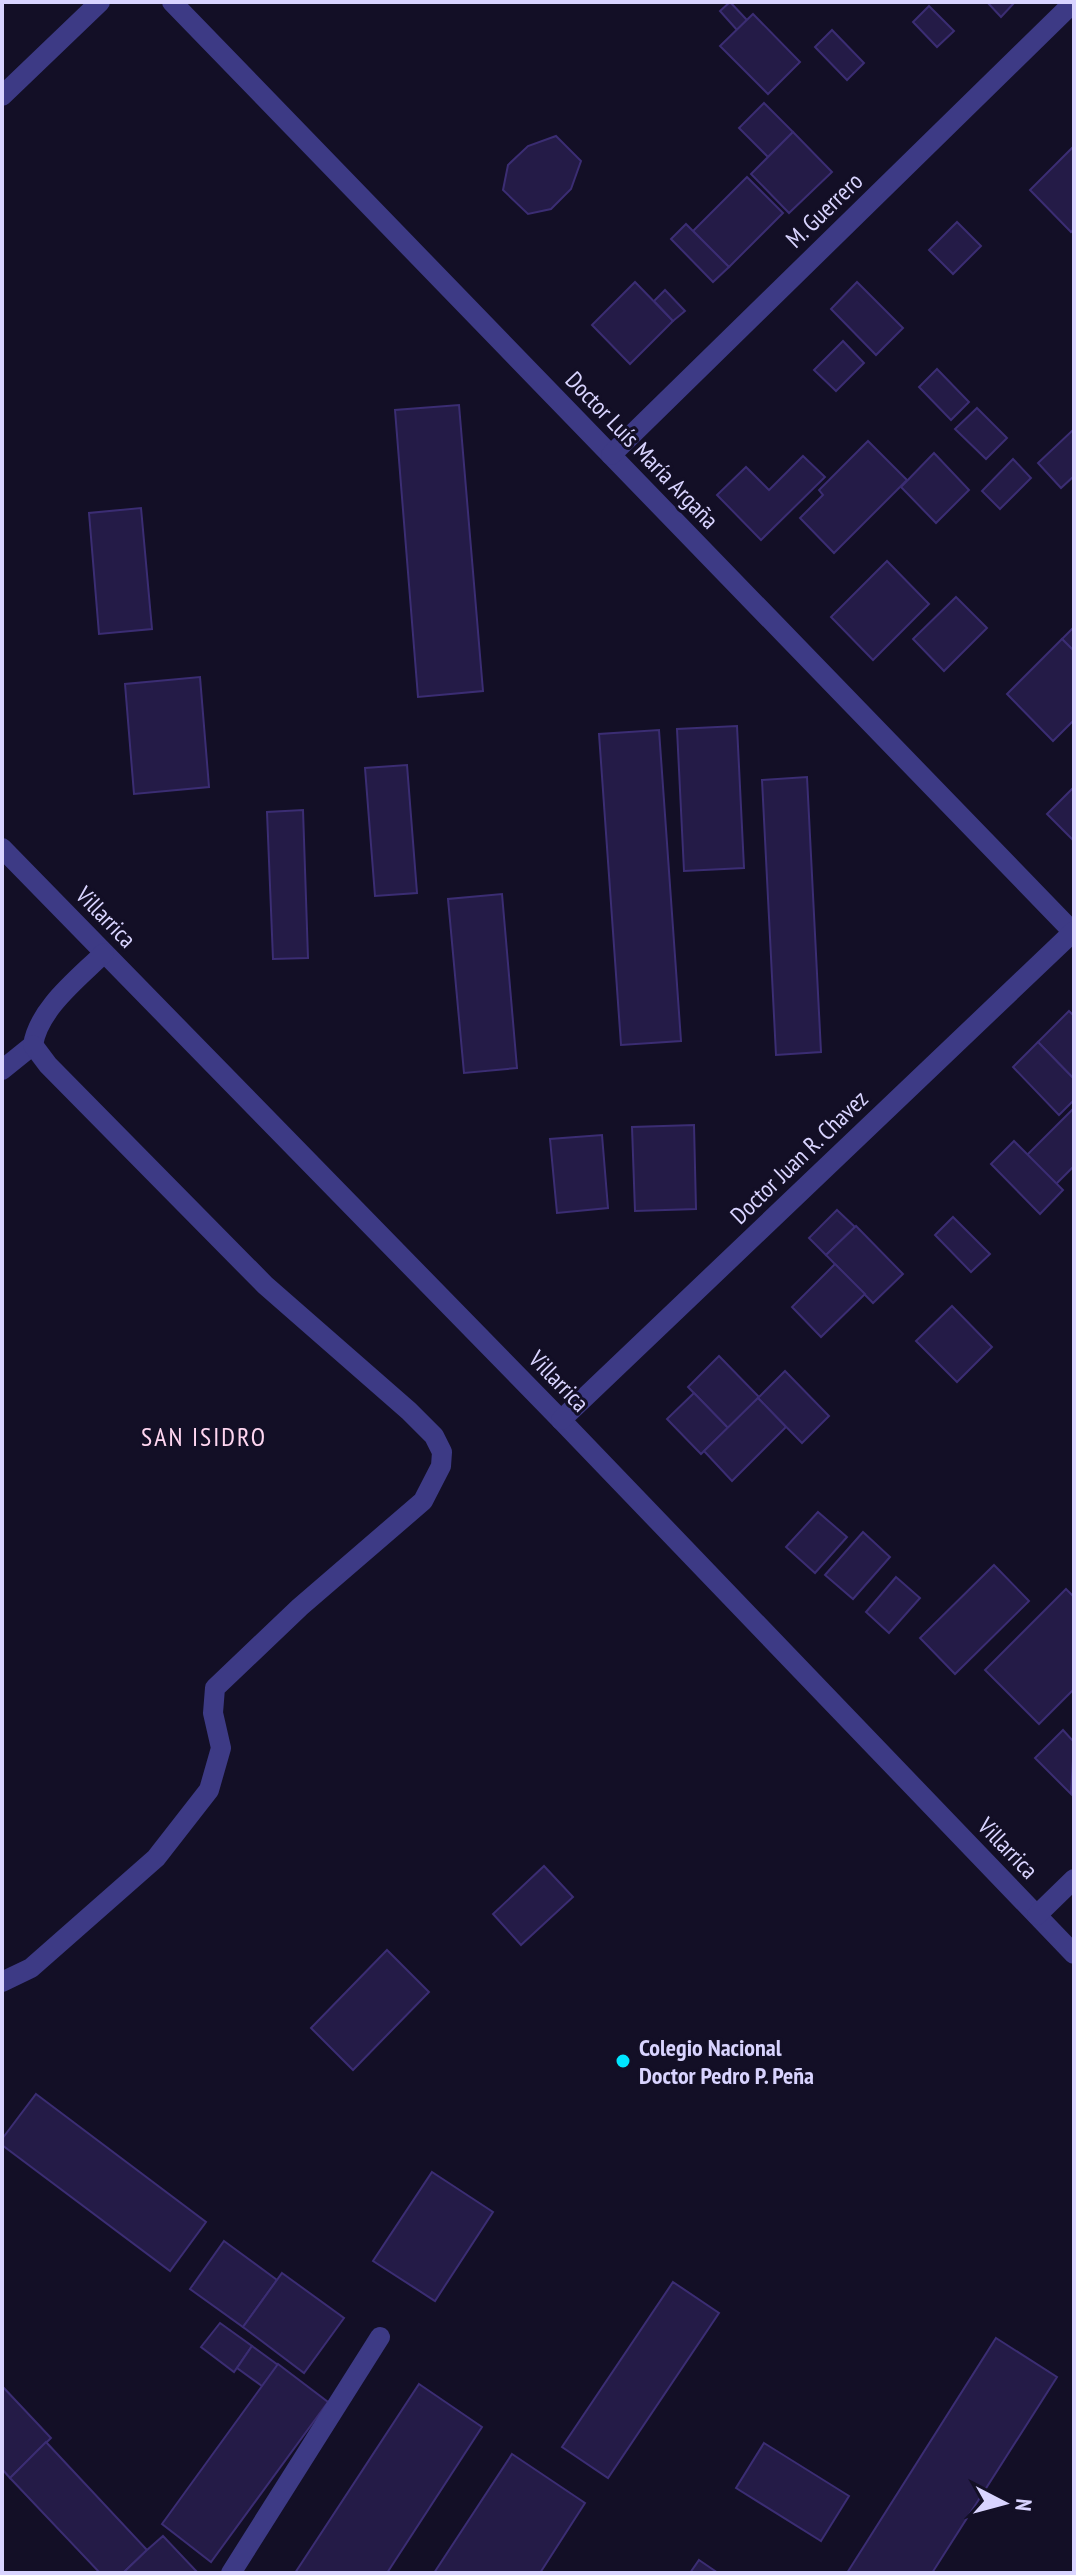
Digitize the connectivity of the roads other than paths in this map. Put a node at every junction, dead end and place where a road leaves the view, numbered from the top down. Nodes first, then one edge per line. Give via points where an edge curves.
1 (100, 2) edge
2 (172, 2) edge
3 (1074, 2) edge
4 (2, 96) edge
5 (611, 455) junction
6 (2, 848) edge
7 (1074, 932) edge
8 (104, 953) junction
9 (33, 1045) junction
10 (2, 1070) edge
11 (561, 1420) junction
12 (1074, 1879) edge
13 (1037, 1915) junction
14 (1074, 1954) edge
15 (2, 1982) edge
16 (380, 2337) dead end
17 (231, 2573) edge

1 - 4 street
2 - 5 street, Doctor Luís María Argaña
3 - 5 street, M. Guerrero
5 - 7 street, Doctor Luís María Argaña
6 - 8 street, Villarrica
7 - 11 street, Doctor Juan R. Chavez
8 - 9 street via 56,1002 35,1032
8 - 11 street, Villarrica
9 - 10 street
9 - 15 street via 265,1285 409,1411 442,1452 441,1466 423,1501 215,1688 213,1713 221,1748 209,1790 156,1858 31,1968
11 - 13 street, Villarrica
12 - 13 street
13 - 14 street, Villarrica
16 - 17 street

